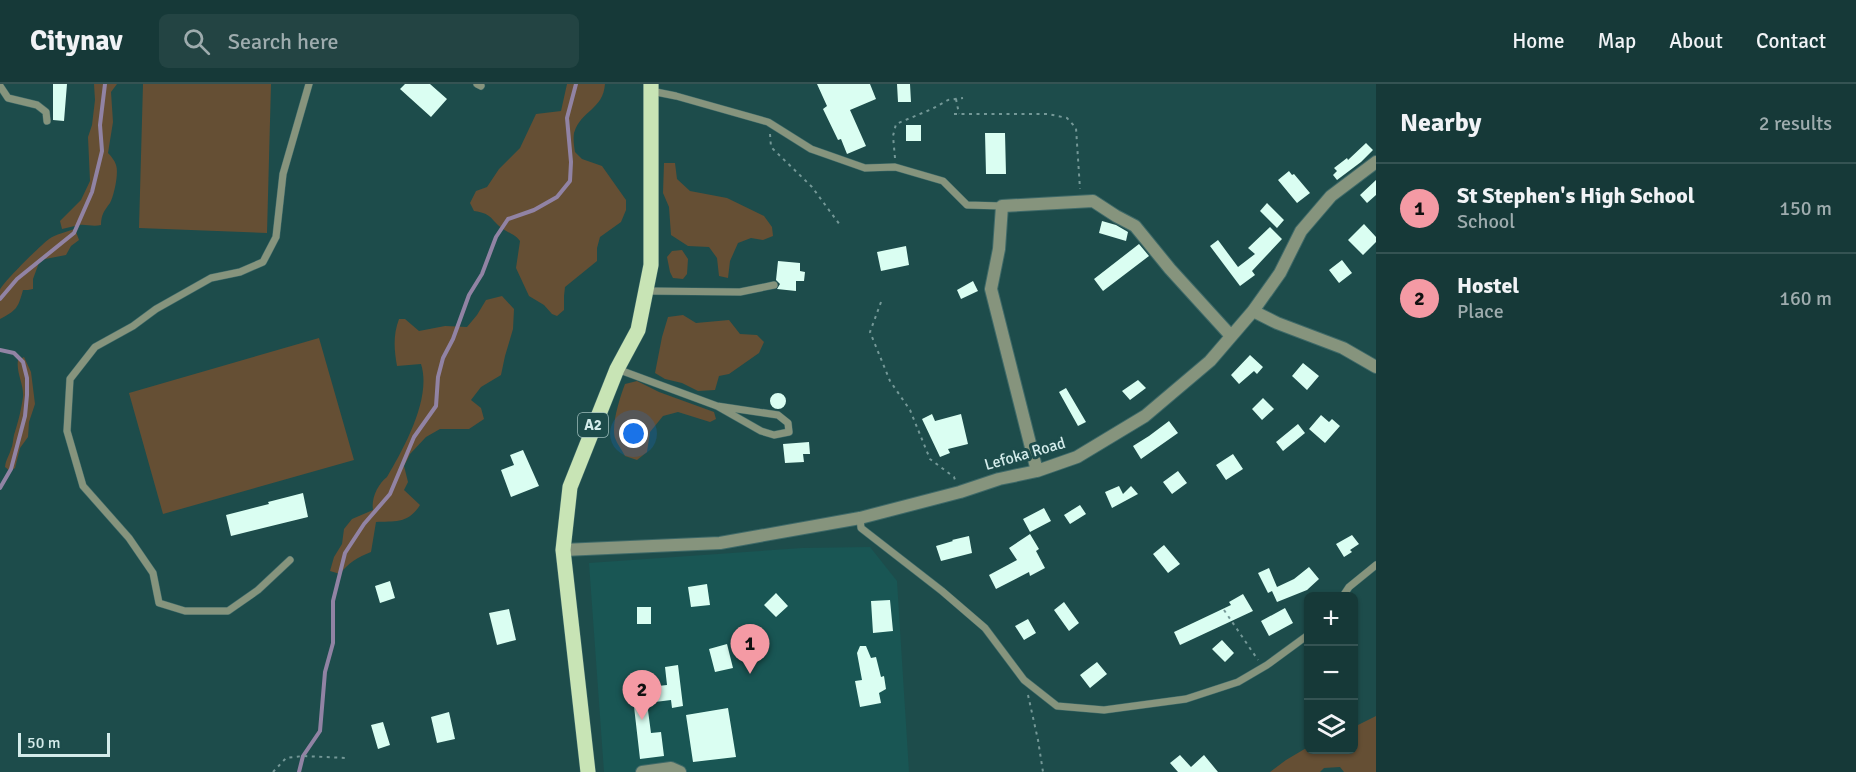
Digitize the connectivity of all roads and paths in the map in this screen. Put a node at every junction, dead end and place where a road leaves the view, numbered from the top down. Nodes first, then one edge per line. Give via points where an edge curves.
1 (309, 84) edge
2 (0, 86) edge
3 (651, 88) edge
4 (963, 98) dead end
5 (956, 99) junction
6 (954, 114) dead end
7 (959, 114) junction
8 (47, 121) dead end
9 (768, 122) junction
10 (1376, 162) edge
11 (895, 167) junction
12 (1081, 201) junction
13 (1002, 206) junction
14 (840, 225) dead end
15 (774, 285) dead end
16 (647, 291) junction
17 (881, 302) dead end
18 (1253, 311) junction
19 (1231, 336) junction
20 (1376, 367) edge
21 (617, 369) junction
22 (717, 406) junction
23 (1037, 471) junction
24 (960, 492) junction
25 (860, 518) junction
26 (563, 550) junction
27 (290, 560) dead end
28 (1376, 565) edge
29 (1346, 592) edge
30 (1224, 610) dead end
31 (1304, 638) edge
32 (1263, 668) junction
33 (1024, 680) junction
34 (347, 758) dead end
35 (273, 772) edge
36 (588, 772) edge
37 (642, 772) edge
38 (680, 772) edge
39 (1043, 772) edge

1 - 27 lane via 283,174 276,237 263,262 211,278 94,347 70,380 67,431 83,486 129,538 153,573 159,603 185,610 228,611
2 - 8 lane via 8,98 37,105 46,112
3 - 9 lane
3 - 16 main road, A2 via 651,265
4 - 5 path
5 - 7 path
5 - 11 path via 896,124
6 - 7 path
7 - 12 path via 1048,114 1067,118 1076,128
9 - 11 lane via 822,153 865,168
9 - 14 path via 771,147 812,187
10 - 18 street, Lefoka Road via 1331,196 1300,231 1280,273
11 - 13 lane via 943,181 967,204
12 - 13 street
12 - 19 street via 1093,201 1135,226
13 - 23 street via 991,289
15 - 16 lane via 740,292
16 - 21 main road, A2 via 638,330
17 - 24 path via 870,332 890,381 910,410 930,459 954,477
18 - 19 street, Lefoka Road
18 - 20 street via 1343,348
19 - 23 street, Lefoka Road via 1210,362 1145,416 1077,457
21 - 22 lane
21 - 26 main road, A2 via 570,487
22 - 22 lane via 761,431 774,435 789,432 788,423 778,415
23 - 24 street, Lefoka Road
24 - 25 street, Lefoka Road
25 - 26 street, Lefoka Road via 720,543
25 - 33 lane via 861,528 985,628
26 - 36 main road, A2
28 - 29 lane
30 - 32 path
31 - 32 lane
32 - 33 lane via 1238,682 1186,699 1104,710 1057,706
33 - 39 path
34 - 35 path via 286,758
37 - 38 street via 671,768

